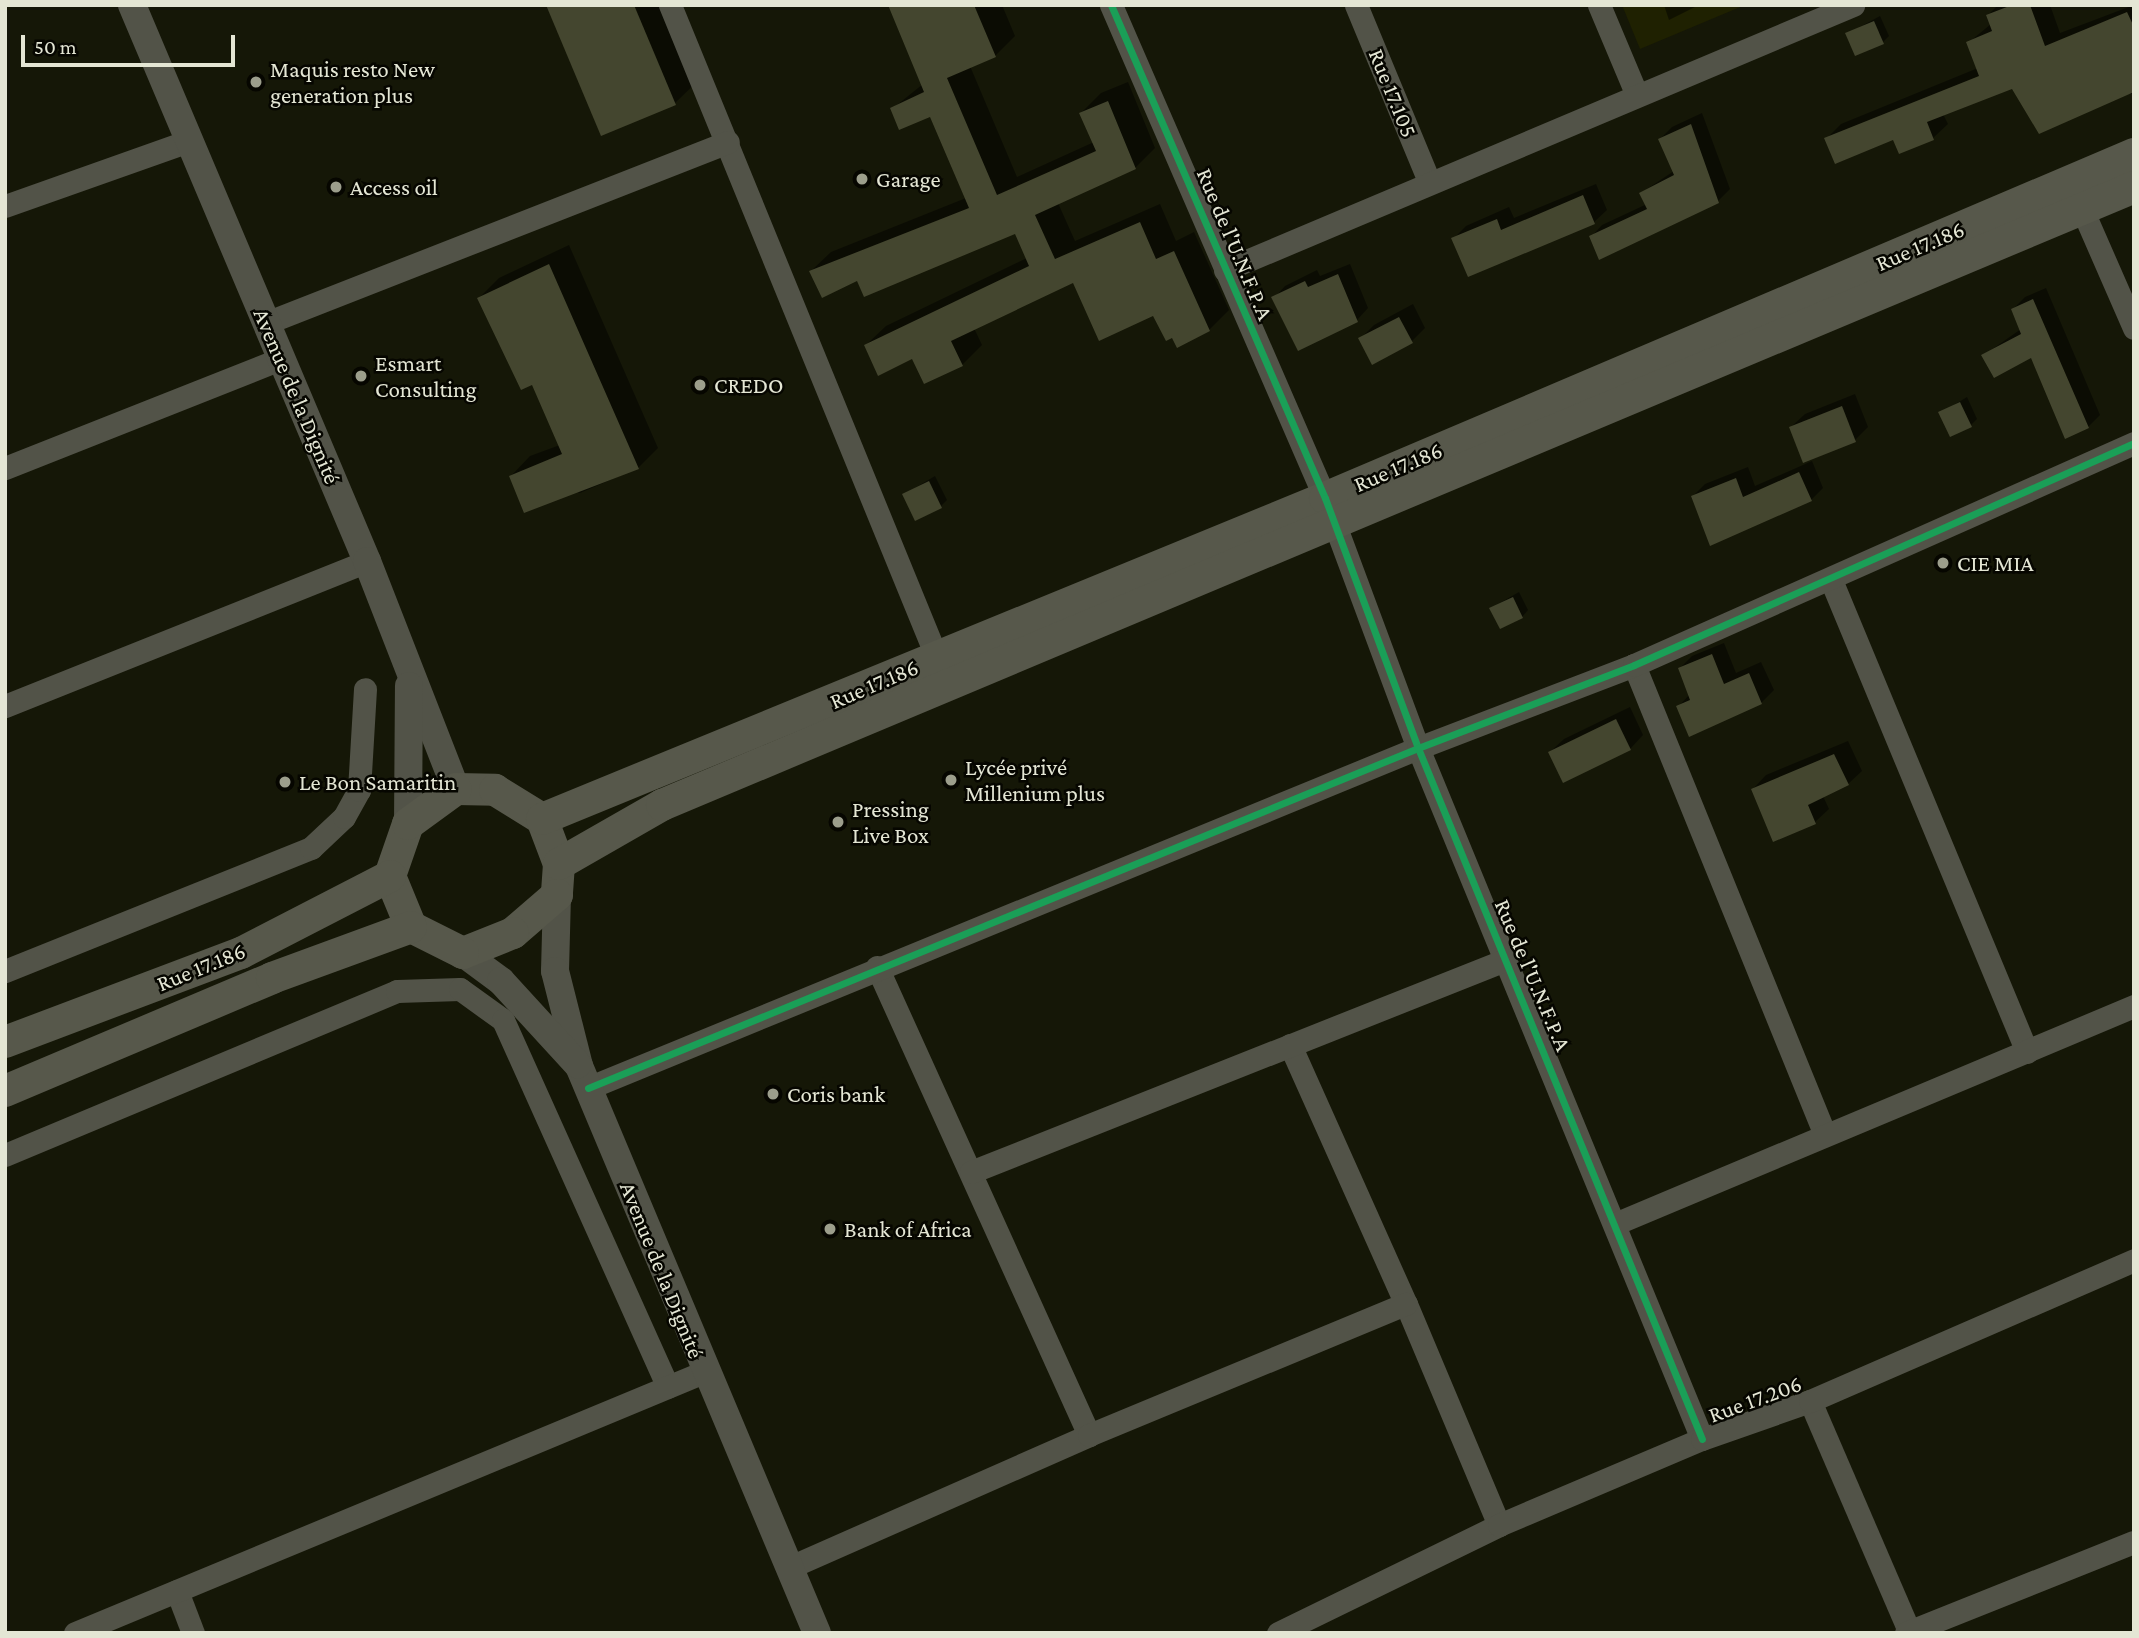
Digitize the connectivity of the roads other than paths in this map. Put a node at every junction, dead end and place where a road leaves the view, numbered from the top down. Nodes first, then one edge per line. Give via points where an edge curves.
1 (132, 5) edge
2 (670, 5) edge
3 (1111, 5) edge
4 (1356, 5) edge
5 (1599, 5) edge
6 (1853, 5) edge
7 (1636, 93) junction
8 (189, 141) junction
9 (728, 142) junction
10 (2134, 155) edge
11 (1429, 181) junction
12 (2134, 187) edge
13 (5, 206) edge
14 (2082, 209) junction
15 (1225, 270) junction
16 (266, 323) junction
17 (2134, 328) edge
18 (281, 359) junction
19 (2134, 443) edge
20 (5, 468) edge
21 (1330, 511) junction
22 (367, 561) junction
23 (1831, 580) junction
24 (937, 658) junction
25 (1634, 665) junction
26 (409, 669) junction
27 (365, 689) dead end
28 (5, 706) edge
29 (1418, 748) junction
30 (456, 789) junction
31 (541, 819) junction
32 (408, 824) junction
33 (559, 864) junction
34 (390, 876) junction
35 (557, 895) junction
36 (411, 927) junction
37 (463, 953) junction
38 (1505, 960) junction
39 (877, 967) junction
40 (5, 971) edge
41 (2134, 1006) edge
42 (5, 1042) edge
43 (1290, 1045) junction
44 (2027, 1052) junction
45 (584, 1077) junction
46 (5, 1091) edge
47 (1825, 1135) junction
48 (5, 1155) edge
49 (971, 1172) junction
50 (1617, 1223) junction
51 (2134, 1260) edge
52 (1406, 1304) junction
53 (704, 1372) junction
54 (668, 1387) junction
55 (1810, 1401) junction
56 (1089, 1435) junction
57 (1702, 1439) junction
58 (1499, 1525) junction
59 (2132, 1549) edge
60 (788, 1568) junction
61 (177, 1591) junction
62 (1909, 1632) edge
63 (75, 1633) edge
64 (193, 1633) edge
65 (817, 1633) edge
66 (1278, 1633) edge

1 - 8 street, Avenue de la Dignité
2 - 9 street
3 - 15 street, Rue de l'U.N.F.P.A
4 - 11 street, Rue 17.105
5 - 7 street
6 - 7 street
7 - 11 street
8 - 13 street
8 - 16 street, Avenue de la Dignité
9 - 16 street
9 - 24 street
10 - 21 main road, Rue 17.186
11 - 15 street
12 - 14 main road
14 - 17 street
14 - 21 main road
15 - 21 street, Rue de l'U.N.F.P.A
16 - 18 street, Avenue de la Dignité
18 - 20 street
18 - 22 street, Avenue de la Dignité
19 - 23 street
21 - 24 main road, Rue 17.186
21 - 29 street, Rue de l'U.N.F.P.A
21 - 33 main road via 662,805
22 - 26 street, Avenue de la Dignité
22 - 28 street
23 - 25 street
23 - 44 street
24 - 31 main road, Rue 17.186
25 - 29 street
25 - 47 street
26 - 30 street, Avenue de la Dignité
26 - 32 street
27 - 40 street via 359,790 344,817 312,848
29 - 38 street, Rue de l'U.N.F.P.A
29 - 39 street
30 - 31 main road via 495,790
30 - 32 main road
31 - 33 main road
32 - 34 main road
33 - 35 main road
34 - 36 main road
34 - 42 main road, Rue 17.186 via 241,953
35 - 37 main road via 513,933
35 - 45 street, Avenue de la Dignité via 555,971
36 - 37 main road
36 - 46 main road via 272,978
37 - 45 street via 501,981
38 - 43 street
38 - 50 street, Rue de l'U.N.F.P.A
39 - 45 street
39 - 49 street
41 - 44 street
43 - 49 street
43 - 52 street
44 - 47 street
45 - 53 street, Avenue de la Dignité
47 - 50 street
48 - 54 street via 397,991 460,989 503,1020
49 - 56 street
50 - 57 street, Rue de l'U.N.F.P.A
51 - 55 street, Rue 17.206
52 - 56 street
52 - 58 street
53 - 54 street
53 - 60 street, Avenue de la Dignité
54 - 61 street
55 - 57 street, Rue 17.206
55 - 62 street
56 - 60 street
57 - 58 street, Rue 17.206
58 - 66 street, Rue 17.206
59 - 62 street
60 - 65 street, Avenue de la Dignité
61 - 63 street
61 - 64 street

